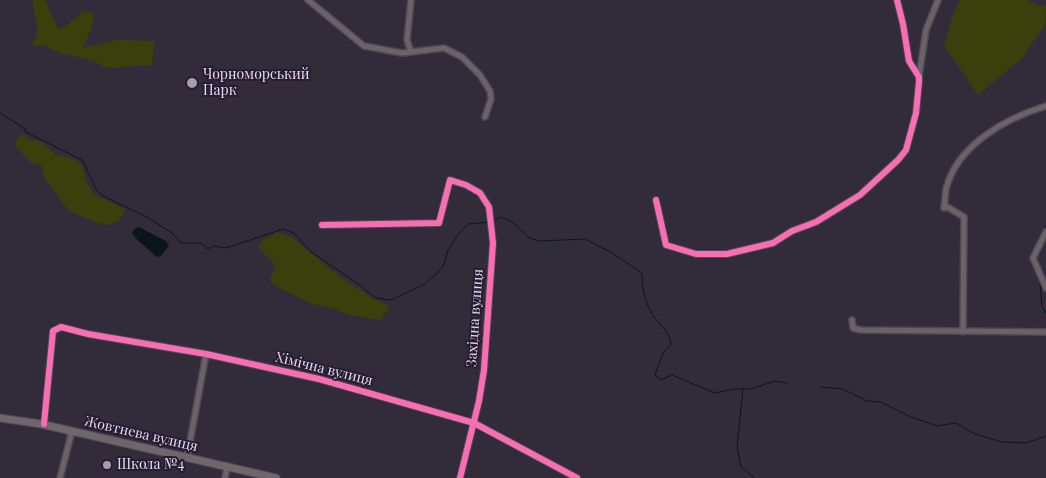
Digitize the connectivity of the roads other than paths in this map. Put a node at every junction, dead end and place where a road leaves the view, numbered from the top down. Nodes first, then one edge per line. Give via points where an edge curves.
1 (308, 0) edge
2 (411, 0) edge
3 (897, 0) edge
4 (938, 0) edge
5 (411, 52) junction
6 (919, 77) junction
7 (1046, 106) edge
8 (485, 117) dead end
9 (656, 200) dead end
10 (322, 225) dead end
11 (1046, 232) edge
12 (1046, 288) edge
13 (852, 320) dead end
14 (963, 332) junction
15 (1046, 332) edge
16 (206, 354) junction
17 (0, 418) edge
18 (474, 423) junction
19 (44, 424) junction
20 (68, 430) junction
21 (187, 458) junction
22 (227, 467) junction
23 (60, 478) edge
24 (225, 478) edge
25 (276, 478) edge
26 (460, 478) edge
27 (577, 478) edge

1 - 5 street via 361,45 392,52
2 - 5 street via 407,40
3 - 6 street via 909,60
4 - 6 street via 926,30
5 - 8 street via 444,48 462,56 490,91
6 - 9 street via 916,113 906,150 898,160 860,195 773,243 727,254 696,254 668,246
7 - 14 street via 1008,120 978,140 946,188 944,207 964,217
10 - 18 street, Західна вулиця via 439,223 450,180 480,193 489,206 493,243 484,370
11 - 12 street via 1033,258
13 - 14 street via 855,330
14 - 15 street
16 - 18 street, Хімічна вулиця via 319,379
16 - 19 street, Хімічна вулиця via 61,327 53,331
16 - 21 street
17 - 19 main road, Жовтнева вулиця
18 - 26 street, Західна вулиця
18 - 27 street, Хімічна вулиця
19 - 20 main road, Жовтнева вулиця
20 - 21 main road, Жовтнева вулиця
20 - 23 street via 72,435
21 - 22 main road, Жовтнева вулиця
22 - 24 street
22 - 25 main road, Жовтнева вулиця

